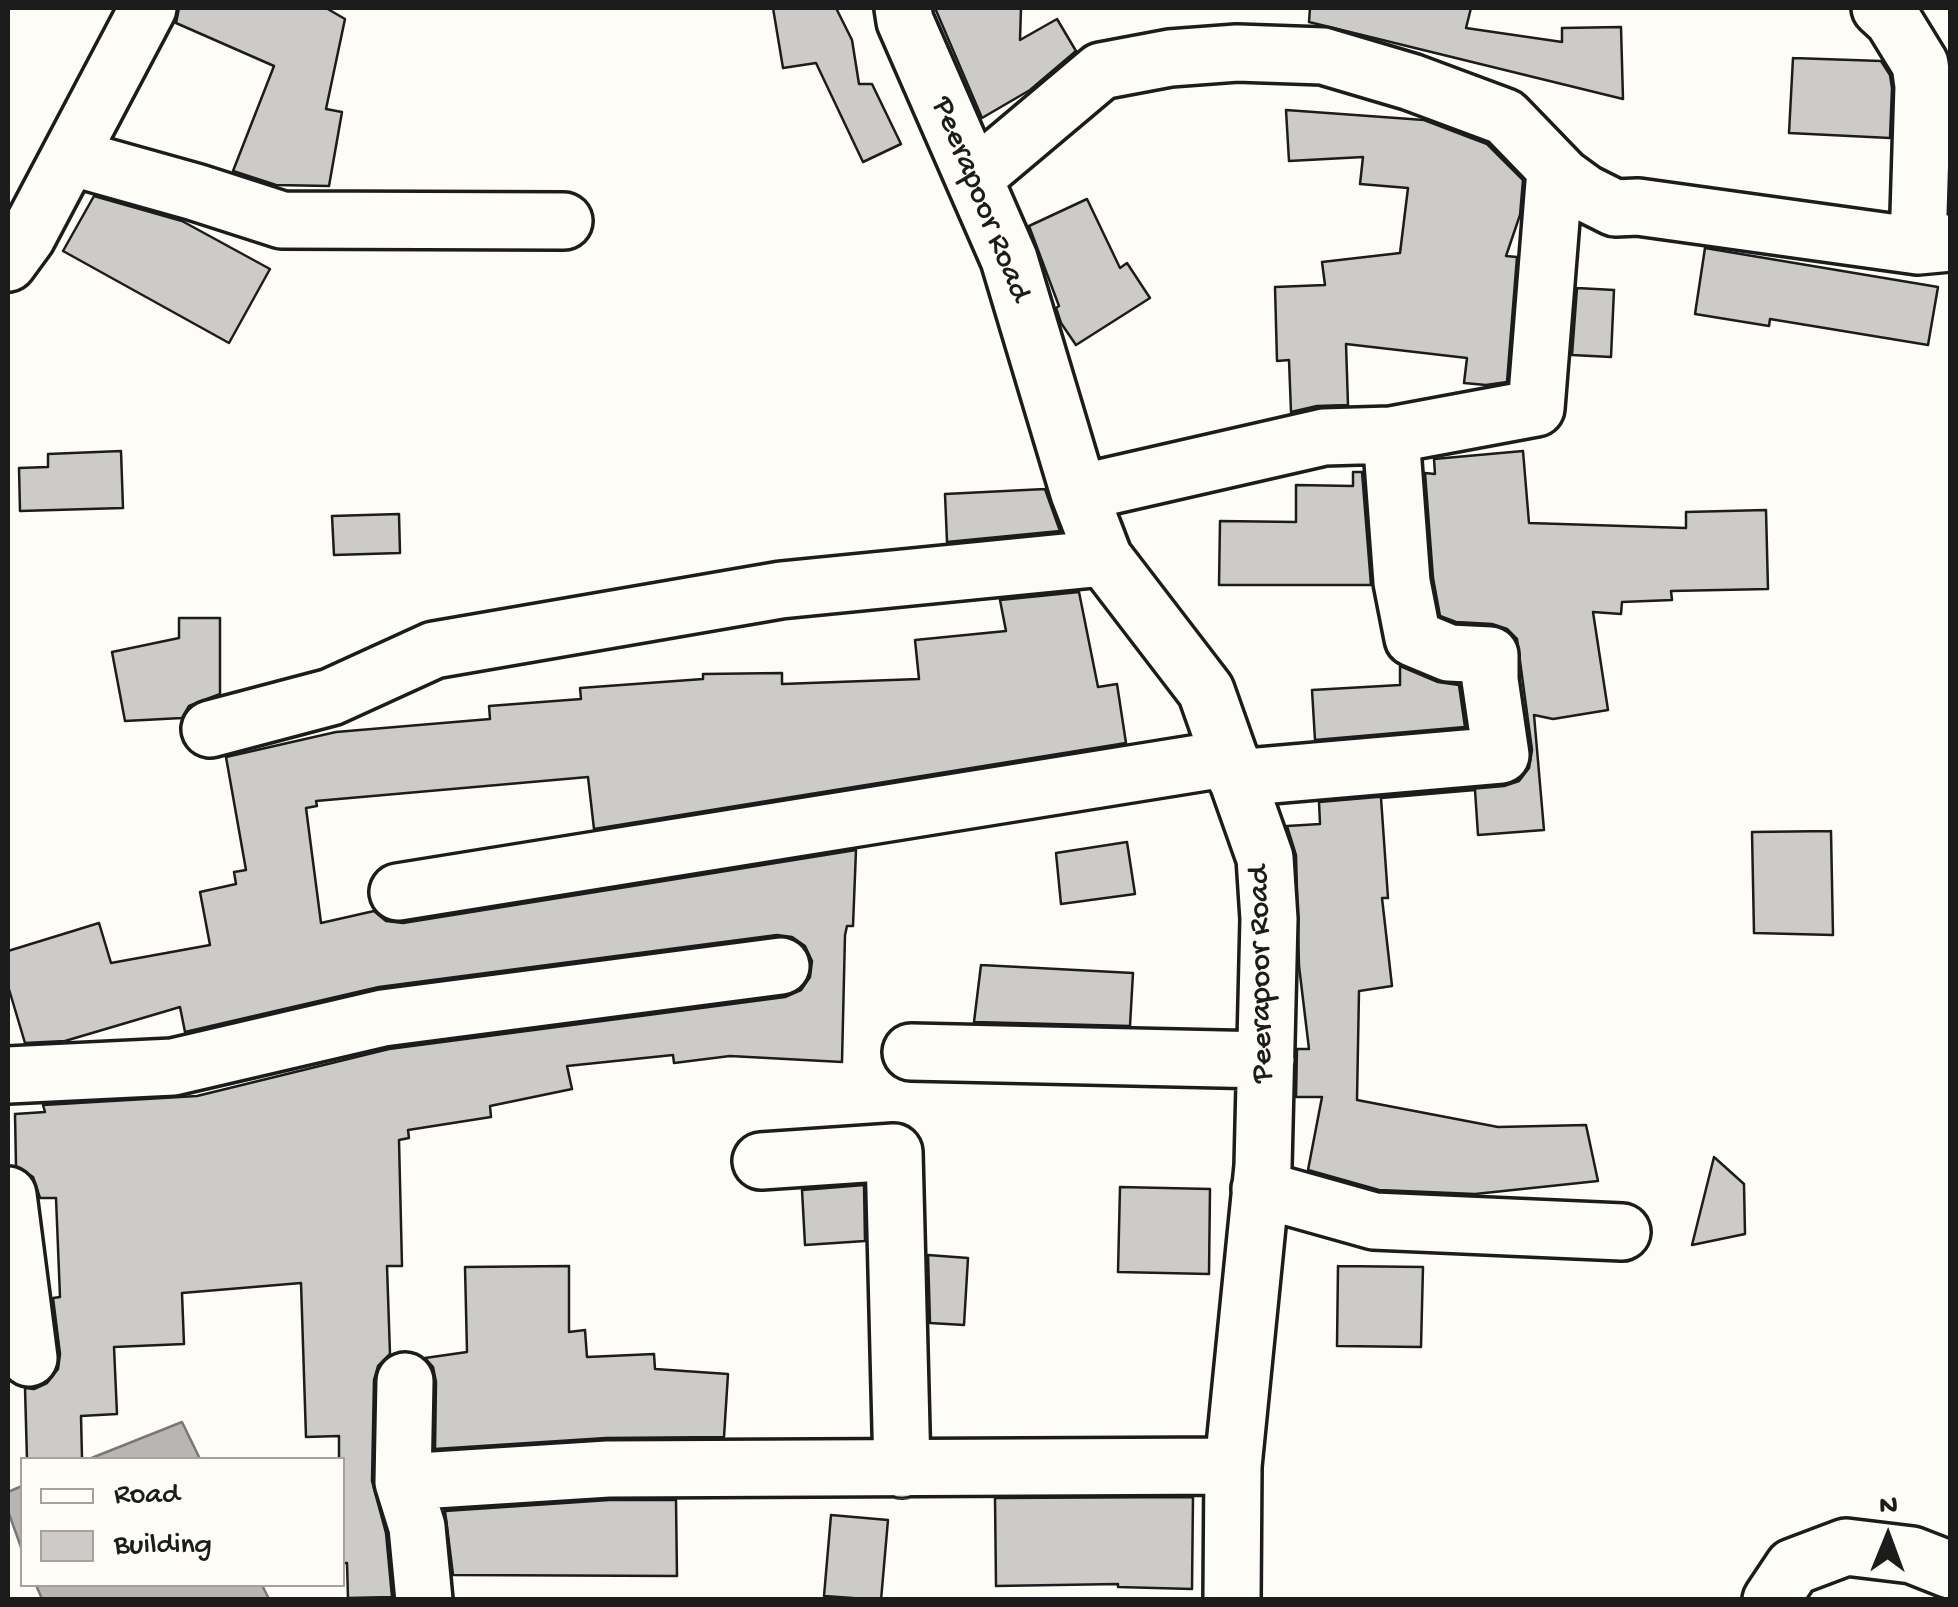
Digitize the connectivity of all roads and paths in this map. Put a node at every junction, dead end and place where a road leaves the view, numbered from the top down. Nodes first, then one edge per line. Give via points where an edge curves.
1 (148, 8) edge
2 (903, 8) edge
3 (1880, 8) edge
4 (70, 157) junction
5 (1556, 170) junction
6 (974, 178) junction
7 (564, 221) dead end
8 (1934, 245) edge
9 (8, 263) edge
10 (1391, 435) junction
11 (1079, 493) junction
12 (1104, 558) junction
13 (210, 729) dead end
14 (1233, 768) junction
15 (398, 892) dead end
16 (781, 966) dead end
17 (910, 1052) dead end
18 (1266, 1060) junction
19 (8, 1075) edge
20 (761, 1161) dead end
21 (1260, 1189) junction
22 (8, 1195) edge
23 (1622, 1232) dead end
24 (29, 1358) dead end
25 (404, 1382) dead end
26 (1233, 1466) junction
27 (902, 1469) junction
28 (403, 1482) junction
29 (1950, 1570) edge
30 (424, 1600) edge
31 (1232, 1600) edge
32 (1771, 1600) edge

1 - 4 street
2 - 6 street, Peerapoor Road
3 - 8 street via 1920,64
4 - 7 street via 282,220
4 - 9 street
5 - 6 street via 1505,117 1323,56 1237,52 1102,71
5 - 8 street via 1615,208
5 - 10 street via 1536,408
6 - 11 street, Peerapoor Road via 1009,259
10 - 11 street via 1324,437
10 - 14 street via 1412,638 1449,653 1490,655 1501,755
11 - 12 street, Peerapoor Road
12 - 13 street via 781,590 434,650 331,696
12 - 14 street, Peerapoor Road via 1206,692
14 - 15 street
14 - 18 street, Peerapoor Road via 1265,858
16 - 19 street via 384,1018 173,1067
17 - 18 street
18 - 21 street, Peerapoor Road
20 - 27 street via 894,1152
21 - 23 street via 1374,1220
21 - 26 street, Peerapoor Road
22 - 24 street
25 - 28 street
26 - 27 street
26 - 31 street, Peerapoor Road
27 - 28 street via 608,1469
28 - 30 street via 417,1527
29 - 32 street via 1912,1555 1846,1546 1793,1567

